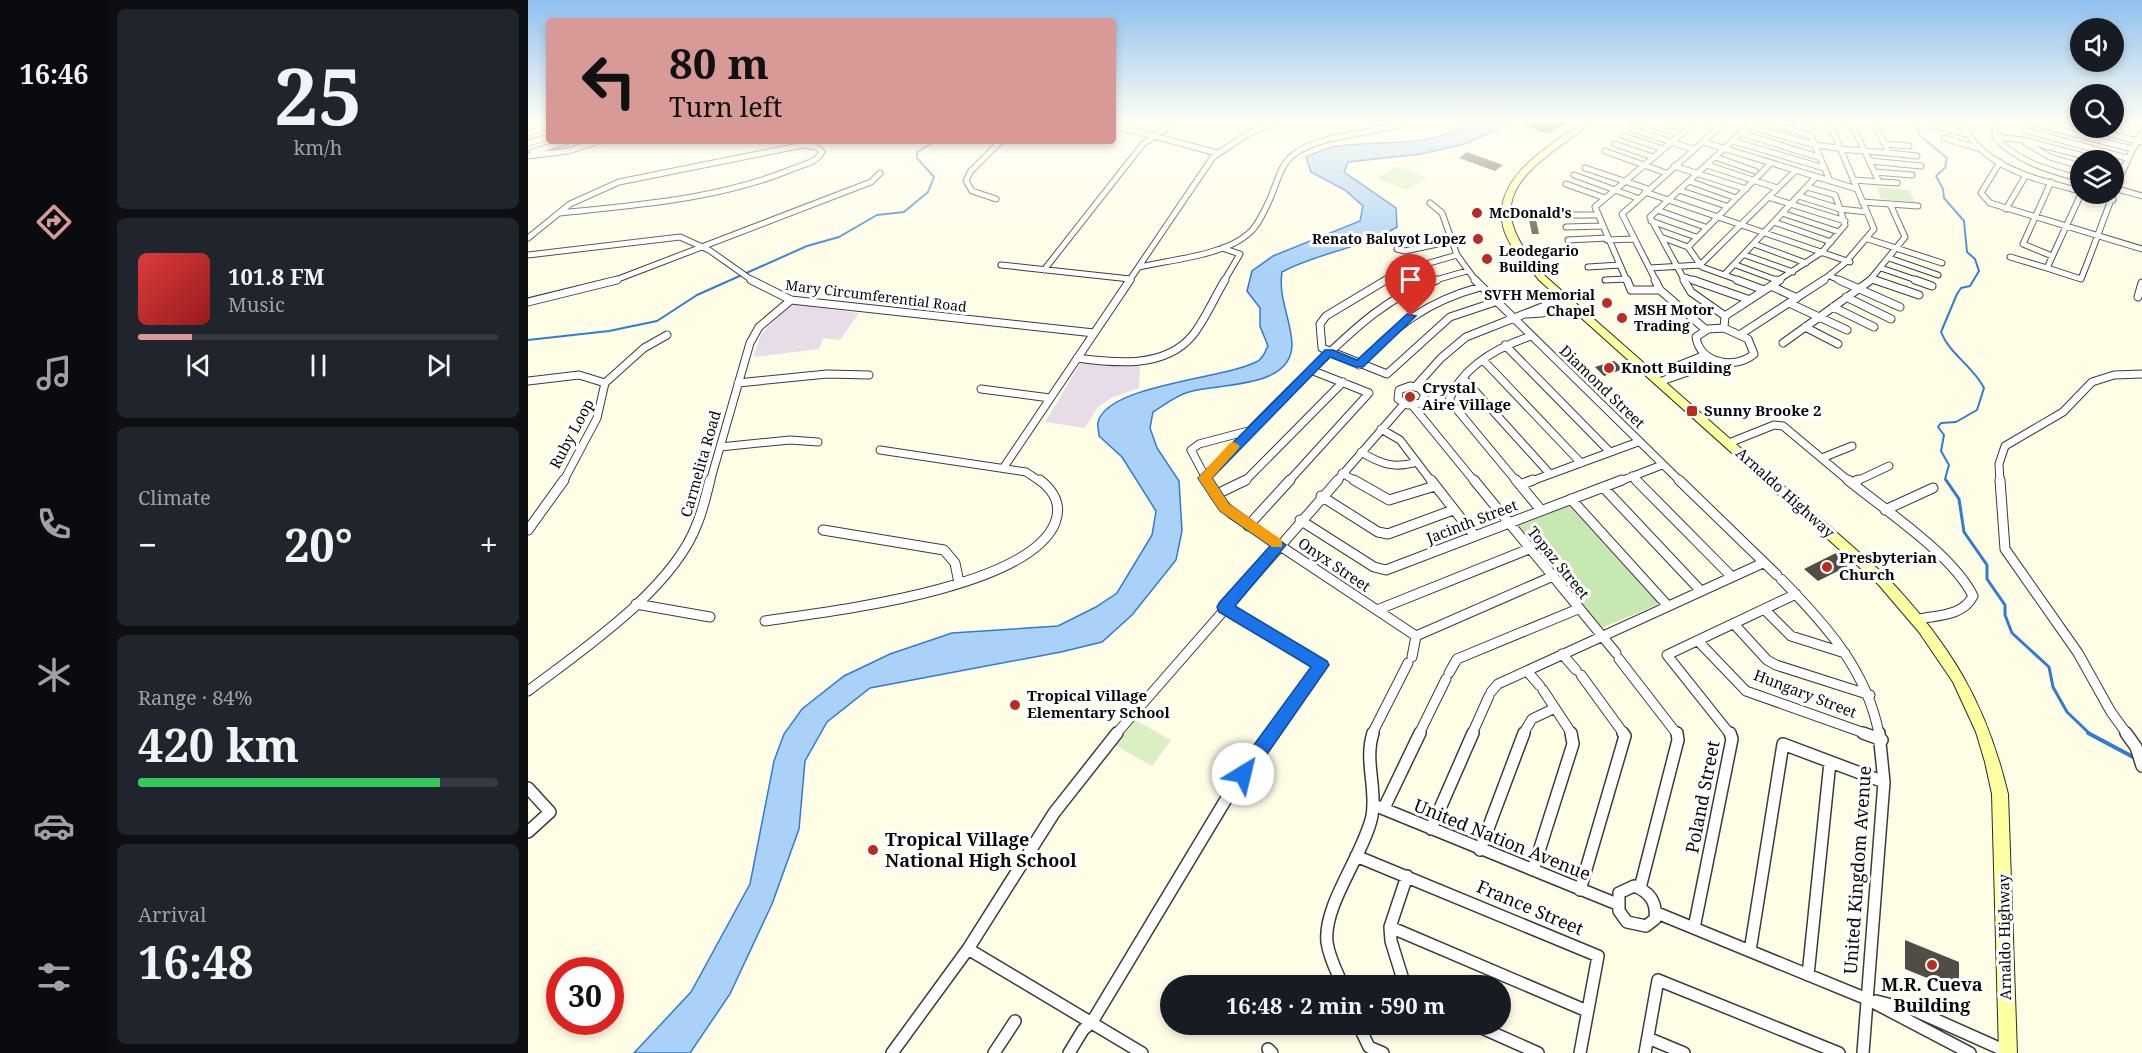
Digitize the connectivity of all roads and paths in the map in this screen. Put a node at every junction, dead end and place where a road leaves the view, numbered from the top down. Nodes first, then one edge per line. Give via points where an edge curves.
1 (665, 171) edge
2 (792, 171) edge
3 (970, 171) edge
4 (1121, 171) edge
5 (1205, 171) edge
6 (1282, 171) edge
7 (1524, 171) edge
8 (1595, 171) edge
9 (1637, 171) edge
10 (1661, 171) edge
11 (1689, 171) edge
12 (1701, 171) edge
13 (1725, 171) edge
14 (1763, 171) edge
15 (1795, 171) joint
16 (1825, 171) edge
17 (1849, 171) edge
18 (1995, 171) edge
19 (2018, 171) edge
20 (1875, 172) joint
21 (879, 173) dead end
22 (1666, 173) joint
23 (1698, 174) junction
24 (1574, 175) dead end
25 (1912, 175) dead end
26 (2026, 175) junction
27 (1816, 177) junction
28 (1853, 180) junction
29 (1625, 181) junction
30 (1754, 181) junction
31 (1689, 182) junction
32 (1830, 182) junction
33 (1879, 182) junction
34 (1897, 183) dead end
35 (2051, 183) junction
36 (1566, 184) dead end
37 (1807, 187) junction
38 (1776, 188) junction
39 (1746, 189) junction
40 (1857, 189) junction
41 (2070, 189) edge
42 (1615, 190) junction
43 (1647, 190) junction
44 (1679, 190) junction
45 (2124, 191) edge
46 (1799, 196) junction
47 (2142, 196) edge
48 (1768, 197) junction
49 (1605, 198) junction
50 (1637, 198) junction
51 (1736, 198) junction
52 (996, 199) dead end
53 (1668, 200) junction
54 (1862, 202) junction
55 (1430, 203) dead end
56 (1791, 204) junction
57 (1890, 204) junction
58 (2076, 204) edge
59 (2112, 204) edge
60 (1726, 206) junction
61 (1918, 206) dead end
62 (1840, 209) junction
63 (2006, 209) junction
64 (1657, 210) junction
65 (1867, 212) junction
66 (559, 213) junction
67 (1782, 213) junction
68 (1559, 215) dead end
69 (1597, 215) junction
70 (1716, 216) junction
71 (2035, 218) junction
72 (1651, 221) junction
73 (1845, 221) junction
74 (1774, 222) junction
75 (1740, 225) junction
76 (1602, 226) junction
77 (2066, 226) junction
78 (1566, 227) dead end
79 (1705, 227) junction
80 (1839, 232) junction
81 (1765, 233) junction
82 (2098, 236) junction
83 (1660, 237) junction
84 (1696, 237) junction
85 (528, 238) edge
86 (1607, 239) junction
87 (1634, 239) junction
88 (1868, 239) junction
89 (1568, 240) dead end
90 (1451, 241) junction
91 (1831, 242) junction
92 (1754, 244) junction
93 (703, 246) junction
94 (1688, 247) junction
95 (1221, 248) junction
96 (1896, 248) junction
97 (1397, 249) dead end
98 (2142, 249) edge
99 (1822, 252) junction
100 (528, 255) edge
101 (1457, 255) junction
102 (1745, 255) junction
103 (2052, 256) junction
104 (2010, 257) dead end
105 (1889, 258) junction
106 (1850, 262) junction
107 (1806, 263) junction
108 (1942, 263) dead end
109 (1001, 265) dead end
110 (1620, 265) junction
111 (1701, 265) junction
112 (1736, 265) junction
113 (1139, 267) junction
114 (1587, 267) dead end
115 (1678, 267) junction
116 (1650, 268) junction
117 (1881, 268) junction
118 (2047, 268) junction
119 (1044, 270) junction
120 (1467, 271) junction
121 (1793, 272) junction
122 (1938, 274) dead end
123 (1724, 275) junction
124 (1682, 276) junction
125 (1832, 277) junction
126 (1130, 279) junction
127 (1626, 279) junction
128 (1872, 279) junction
129 (1605, 280) dead end
130 (1779, 281) junction
131 (2142, 283) edge
132 (1932, 286) dead end
133 (1480, 287) junction
134 (1768, 288) junction
135 (1860, 288) junction
136 (1660, 290) junction
137 (1919, 295) dead end
138 (1846, 297) junction
139 (2138, 297) dead end
140 (1797, 298) junction
141 (791, 300) junction
142 (1750, 300) junction
143 (1568, 301) junction
144 (528, 302) edge
145 (1495, 302) junction
146 (1789, 303) junction
147 (1833, 307) junction
148 (1900, 307) dead end
149 (1725, 316) junction
150 (1819, 317) junction
151 (1512, 318) junction
152 (1891, 319) dead end
153 (1805, 327) junction
154 (1874, 327) dead end
155 (1724, 328) junction
156 (1705, 329) junction
157 (1847, 330) dead end
158 (1094, 333) junction
159 (1741, 334) junction
160 (667, 335) dead end
161 (1531, 336) junction
162 (1783, 343) dead end
163 (1838, 344) dead end
164 (1505, 345) junction
165 (1329, 353) junction
166 (1705, 355) junction
167 (1077, 358) junction
168 (1484, 360) junction
169 (1719, 361) junction
170 (1359, 365) junction
171 (1311, 370) junction
172 (2142, 374) edge
173 (869, 375) dead end
174 (1464, 379) junction
175 (1656, 379) junction
176 (528, 381) edge
177 (1343, 382) junction
178 (606, 383) junction
179 (738, 383) junction
180 (1415, 387) junction
181 (981, 389) dead end
182 (1449, 397) joint
183 (1050, 398) junction
184 (1408, 404) junction
185 (1381, 429) junction
186 (1248, 431) junction
187 (818, 442) dead end
188 (1638, 442) junction
189 (1729, 443) junction
190 (1852, 446) dead end
191 (720, 447) junction
192 (880, 450) dead end
193 (1361, 452) junction
194 (1610, 452) junction
195 (1822, 458) junction
196 (1417, 462) junction
197 (1581, 462) junction
198 (1662, 465) junction
199 (1889, 466) dead end
200 (1004, 467) junction
201 (1342, 473) junction
202 (1550, 474) junction
203 (1632, 476) junction
204 (1205, 478) junction
205 (1852, 483) junction
206 (1520, 485) junction
207 (1435, 486) junction
208 (1603, 487) junction
209 (1933, 488) dead end
210 (1215, 495) junction
211 (1322, 496) junction
212 (1571, 499) junction
213 (1454, 510) junction
214 (1541, 510) junction
215 (1886, 510) junction
216 (1300, 520) junction
217 (1508, 522) junction
218 (1248, 526) junction
219 (528, 530) edge
220 (823, 530) dead end
221 (1474, 535) junction
222 (1279, 545) junction
223 (1529, 549) junction
224 (1762, 563) junction
225 (1551, 577) junction
226 (1732, 577) junction
227 (1779, 577) joint
228 (959, 583) junction
229 (1700, 590) junction
230 (1796, 594) junction
231 (636, 604) junction
232 (1667, 606) junction
233 (1225, 607) junction
234 (1578, 609) junction
235 (1764, 609) junction
236 (1377, 610) junction
237 (710, 617) dead end
238 (1919, 619) junction
239 (765, 621) dead end
240 (1734, 624) junction
241 (1416, 636) junction
242 (1600, 636) junction
243 (1698, 641) junction
244 (1845, 653) junction
245 (1562, 654) junction
246 (1527, 670) junction
247 (528, 691) edge
248 (1870, 695) junction
249 (1555, 708) junction
250 (1882, 740) junction
251 (1830, 762) junction
252 (2142, 766) edge
253 (1884, 782) junction
254 (528, 788) edge
255 (1379, 807) junction
256 (1431, 829) junction
257 (528, 832) edge
258 (1480, 850) junction
259 (1356, 856) junction
260 (1533, 870) junction
261 (1407, 876) junction
262 (1641, 888) junction
263 (1580, 890) junction
264 (1617, 904) junction
265 (1657, 913) junction
266 (1390, 927) junction
267 (1694, 928) junction
268 (968, 949) junction
269 (1750, 951) junction
270 (1339, 975) edge
271 (1402, 975) edge
272 (1808, 975) junction
273 (1658, 980) joint
274 (1867, 999) junction
275 (1587, 1011) junction
276 (1016, 1021) dead end
277 (1092, 1022) junction
278 (1364, 1035) edge
279 (1498, 1035) edge
280 (1648, 1038) junction
281 (2008, 1052) edge
282 (892, 1053) edge
283 (994, 1053) edge
284 (1069, 1053) edge
285 (1142, 1053) edge
286 (1383, 1053) edge
287 (1538, 1053) edge
288 (1580, 1053) edge
289 (1645, 1053) edge
290 (1684, 1053) edge
291 (1839, 1053) edge
292 (1863, 1053) edge
293 (1970, 1053) edge

1 - 66 street via 634,177 588,194
2 - 66 street via 736,189
3 - 52 street via 966,181 972,191
4 - 119 street
5 - 113 street
6 - 95 street via 1250,233
7 - 143 main road, Arnaldo Highway via 1512,186 1504,207 1506,227 1515,248
8 - 29 street
9 - 29 street
10 - 22 street
11 - 23 street
12 - 23 street
13 - 30 street
14 - 30 street
15 - 27 street
15 - 38 street
16 - 32 street
17 - 28 street
18 - 63 street via 1981,194 1990,203
19 - 26 street
20 - 25 street
20 - 33 street
21 - 93 street via 871,182
22 - 43 street
23 - 31 street
23 - 39 street
24 - 42 street
26 - 35 street
26 - 63 street
27 - 32 street
27 - 37 street
28 - 33 street
28 - 40 street
29 - 42 street
29 - 43 street
30 - 38 street
30 - 39 street
31 - 44 street
31 - 51 street
32 - 40 street
33 - 34 street
35 - 41 street
35 - 71 street
36 - 49 street
37 - 46 street
37 - 62 street via 1835,195
38 - 48 street
39 - 51 street
40 - 54 street
42 - 49 street
42 - 50 street
43 - 50 street
43 - 53 street
44 - 53 street
44 - 60 street
45 - 47 street
46 - 56 street
46 - 62 street
48 - 56 street
48 - 75 street
49 - 69 street via 1595,207
50 - 87 street via 1622,214
51 - 60 street
53 - 64 street
53 - 70 street
54 - 57 street
54 - 65 street
55 - 90 street, Diamond Street via 1442,213
56 - 67 street
56 - 73 street
57 - 61 street
57 - 96 street via 1906,235
58 - 77 street
59 - 82 street
60 - 70 street
62 - 65 street
62 - 73 street
63 - 71 street
64 - 72 street
64 - 79 street
65 - 88 street via 1874,229
66 - 85 street
67 - 74 street
67 - 80 street
68 - 69 street
69 - 76 street
70 - 75 street
70 - 79 street
71 - 77 street
71 - 103 street via 2023,244
72 - 83 street
72 - 84 street
73 - 80 street
74 - 81 street
74 - 91 street
75 - 81 street
75 - 111 street
76 - 78 street
76 - 86 street
77 - 82 street
77 - 103 street
79 - 84 street
80 - 91 street
81 - 92 street
81 - 99 street
82 - 98 street
82 - 118 street via 2081,279
83 - 94 street
83 - 115 street
84 - 94 street
86 - 87 street
86 - 89 street
86 - 110 street
87 - 116 street
88 - 96 street
88 - 106 street
90 - 97 street via 1405,251
90 - 101 street, Diamond Street
91 - 99 street
92 - 102 street
92 - 107 street
93 - 100 street, Mary Circumferential Road via 675,236
93 - 141 street, Mary Circumferential Road via 768,291
93 - 144 street via 604,285
94 - 111 street
95 - 113 street
95 - 167 street via 1240,255 1184,344 1165,354 1133,362
96 - 105 street
96 - 108 street
99 - 106 street
99 - 107 street
101 - 120 street, Diamond Street
101 - 165 street via 1384,279 1326,316 1320,324 1322,346
102 - 112 street
102 - 121 street
103 - 118 street
104 - 118 street
105 - 117 street
105 - 122 street
106 - 125 street
107 - 121 street
109 - 119 street
110 - 114 street
110 - 127 street
111 - 115 street
111 - 123 street
112 - 123 street
112 - 130 street
113 - 126 street
115 - 116 street
115 - 124 street
116 - 136 street
117 - 128 street
117 - 132 street
119 - 126 street
120 - 133 street, Diamond Street
120 - 165 street via 1409,289 1362,322
121 - 130 street
123 - 134 street
124 - 142 street
124 - 149 street via 1691,292
125 - 135 street
125 - 140 street
126 - 158 street
127 - 129 street
127 - 136 street via 1633,291
128 - 135 street
128 - 137 street
130 - 134 street
131 - 139 street
133 - 145 street, Diamond Street
133 - 170 street via 1426,305
134 - 140 street
134 - 142 street
135 - 138 street
135 - 148 street
136 - 156 street
138 - 147 street
138 - 152 street
140 - 146 street
141 - 158 street, Mary Circumferential Road
141 - 179 street, Carmelita Road via 754,335
142 - 149 street
143 - 151 street via 1542,313
143 - 175 main road, Arnaldo Highway
145 - 151 street, Diamond Street
145 - 170 street via 1450,317 1387,374
146 - 150 street
146 - 159 street
147 - 150 street
147 - 154 street
149 - 155 street
150 - 153 street
150 - 157 street
151 - 161 street, Diamond Street
151 - 180 street via 1466,338
153 - 162 street
153 - 163 street
155 - 156 street
155 - 159 street
156 - 166 street via 1695,342
158 - 167 street
159 - 169 street via 1755,348 1751,358 1738,363
160 - 178 street via 644,348
161 - 164 street
161 - 188 street, Diamond Street
164 - 168 street
164 - 194 street
165 - 170 street
165 - 171 street
166 - 169 street
166 - 175 street
167 - 183 street
168 - 174 street
168 - 197 street
169 - 175 street
171 - 177 street
171 - 186 street
172 - 252 street via 2114,375 2092,382 2063,412 2005,446 1999,464 2005,549 2078,653 2136,747
173 - 179 street via 827,374
174 - 182 street
174 - 202 street
175 - 189 main road, Arnaldo Highway
176 - 178 street, Ruby Loop via 579,375
177 - 210 street via 1245,481
177 - 218 street via 1369,393
178 - 219 street, Ruby Loop via 605,398 592,429
179 - 191 street, Carmelita Road
180 - 184 street via 1425,397 1421,403
180 - 184 street via 1402,388 1397,393 1398,399
181 - 183 street
182 - 206 street
183 - 200 street
184 - 185 street
184 - 217 street, Topaz Street
185 - 193 street
185 - 196 street via 1400,440
186 - 204 street
186 - 204 street, Onyx Street via 1191,450
187 - 191 street via 790,440
188 - 194 street
188 - 198 street, Diamond Street
189 - 195 street via 1779,425
189 - 238 main road, Arnaldo Highway via 1882,580
190 - 195 street
191 - 231 street, Carmelita Road via 697,526 656,585
192 - 200 street
193 - 196 street via 1389,467
193 - 201 street
194 - 197 street
195 - 205 street
196 - 207 street
197 - 202 street
198 - 203 street, Jacinth Street
198 - 224 street, Diamond Street
199 - 205 street
200 - 228 street via 1036,477 1055,495 1059,524 1045,544 1012,565
201 - 207 street via 1389,500
201 - 211 street
202 - 206 street
203 - 208 street, Jacinth Street
203 - 226 street
204 - 210 street, Onyx Street
205 - 215 street
206 - 214 street
207 - 213 street
208 - 212 street, Jacinth Street
208 - 229 street
209 - 215 street
210 - 218 street, Onyx Street
211 - 213 street via 1378,532 1388,534
211 - 216 street
212 - 214 street, Jacinth Street
212 - 232 street
213 - 221 street
214 - 217 street, Jacinth Street
215 - 238 street via 1948,563 1971,589 1973,596 1967,607
216 - 221 street, Jacinth Street via 1380,570
216 - 222 street
217 - 221 street, Jacinth Street
217 - 223 street, Topaz Street
218 - 222 street, Onyx Street
220 - 228 street via 944,550 956,563
222 - 233 street
222 - 236 street, Onyx Street
223 - 225 street, Topaz Street
223 - 236 street
224 - 226 street
224 - 227 street, Diamond Street
225 - 234 street, Topaz Street
225 - 241 street
226 - 229 street
227 - 230 street, United Kingdom Avenue
228 - 239 street
229 - 232 street
230 - 235 street, Poland Street
230 - 244 street, United Kingdom Avenue via 1831,630
231 - 237 street
231 - 247 street, Carmelita Road
232 - 242 street
233 - 268 street via 1133,713 1054,813
233 - 277 street via 1322,665 1228,795
234 - 242 street, Topaz Street
234 - 255 street via 1457,659
235 - 240 street, Poland Street
235 - 244 street via 1791,636
236 - 241 street, Onyx Street
238 - 281 main road, Arnaldo Highway via 1945,654 1978,713 1995,764 2003,840
240 - 243 street, Poland Street
240 - 248 street via 1776,665
241 - 255 street via 1410,660 1369,747 1368,761
242 - 245 street
242 - 262 street, Topaz Street via 1677,733
243 - 250 street, Hungary Street via 1746,691
243 - 267 street, Poland Street via 1667,655 1732,739
244 - 248 street, United Kingdom Avenue
245 - 246 street
245 - 263 street via 1625,736
246 - 249 street
246 - 256 street via 1498,684 1490,694
248 - 250 street, United Kingdom Avenue
249 - 258 street via 1527,725
249 - 260 street via 1572,735 1573,744
250 - 253 street, United Kingdom Avenue
251 - 253 street
251 - 269 street via 1783,744
251 - 272 street
253 - 274 street, United Kingdom Avenue
254 - 257 street via 550,812
255 - 256 street, United Nation Avenue
255 - 259 street
256 - 258 street, United Nation Avenue
258 - 260 street, United Nation Avenue
259 - 261 street, France Street
259 - 270 street via 1327,939
260 - 263 street, United Nation Avenue
261 - 266 street
261 - 275 street, France Street via 1598,956
262 - 264 street via 1623,889
262 - 265 street via 1651,896
263 - 264 street, United Nation Avenue
264 - 265 street via 1622,917 1634,926 1652,923
265 - 267 street
266 - 271 street
266 - 275 street
267 - 269 street
268 - 277 street
268 - 282 street
269 - 272 street
272 - 274 street
273 - 280 street
273 - 291 street
274 - 281 street via 1916,1011
274 - 292 street, United Kingdom Avenue
274 - 293 street
275 - 288 street, France Street
276 - 283 street
277 - 284 street
277 - 285 street
278 - 286 street via 1369,1047
279 - 287 street
280 - 289 street
280 - 290 street

